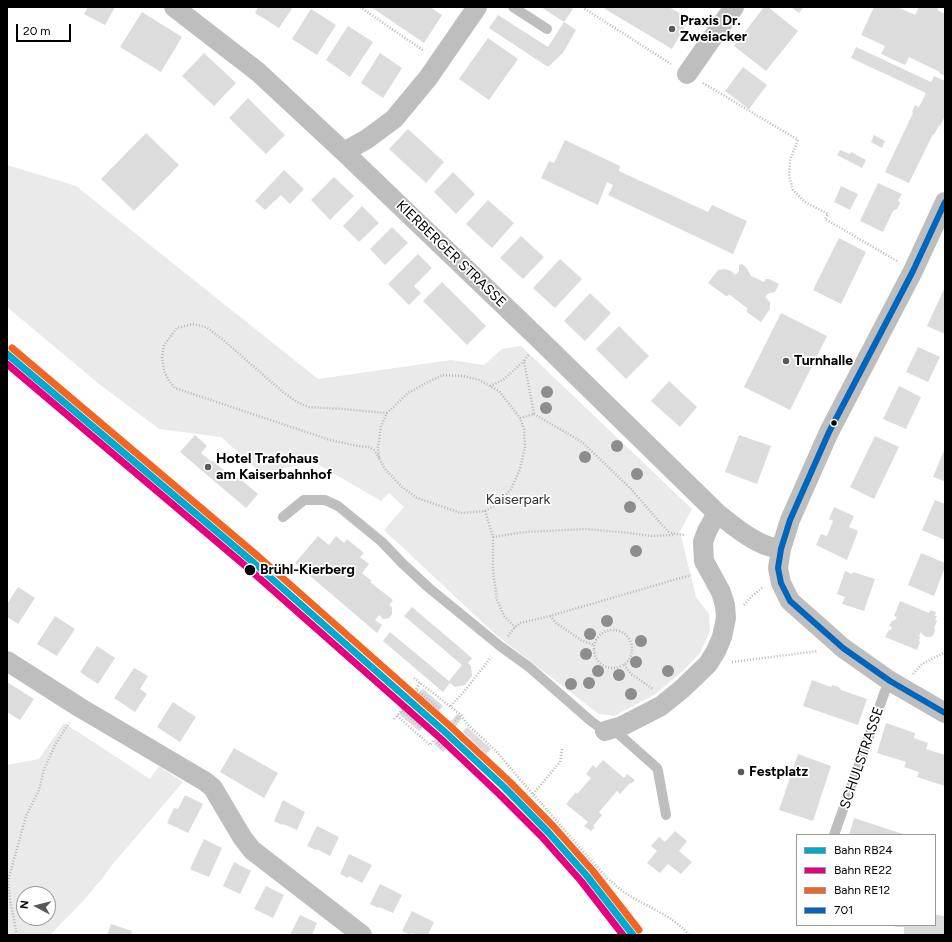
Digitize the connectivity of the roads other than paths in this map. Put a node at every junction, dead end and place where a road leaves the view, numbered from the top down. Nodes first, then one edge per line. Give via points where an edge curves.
1 (174, 7) edge
2 (477, 7) edge
3 (513, 7) edge
4 (734, 7) edge
5 (547, 29) dead end
6 (688, 74) road end
7 (344, 152) junction
8 (945, 202) edge
9 (718, 513) junction
10 (283, 516) dead end
11 (781, 549) junction
12 (7, 660) edge
13 (898, 686) junction
14 (945, 714) edge
15 (609, 730) junction
16 (666, 815) dead end
17 (834, 834) edge
18 (362, 935) edge

1 - 7 street, KIERBERGER STRASSE via 258,72
2 - 7 street via 440,62 394,119
3 - 5 lane
4 - 6 street
7 - 9 street, KIERBERGER STRASSE
8 - 11 street via 913,271 829,432 790,520
9 - 11 street, KIERBERGER STRASSE via 738,530 765,545
9 - 15 street via 703,542 704,561 721,592 725,606 726,618 716,651 708,664 661,706
10 - 15 lane via 304,500 324,500 338,506 382,542 429,588 529,667 592,722
11 - 13 street via 778,568 781,583 790,601 843,648
12 - 18 street via 79,707 206,782 213,788 252,850
13 - 14 street
13 - 17 lane, SCHULSTRASSE via 885,691
15 - 16 lane via 656,768

